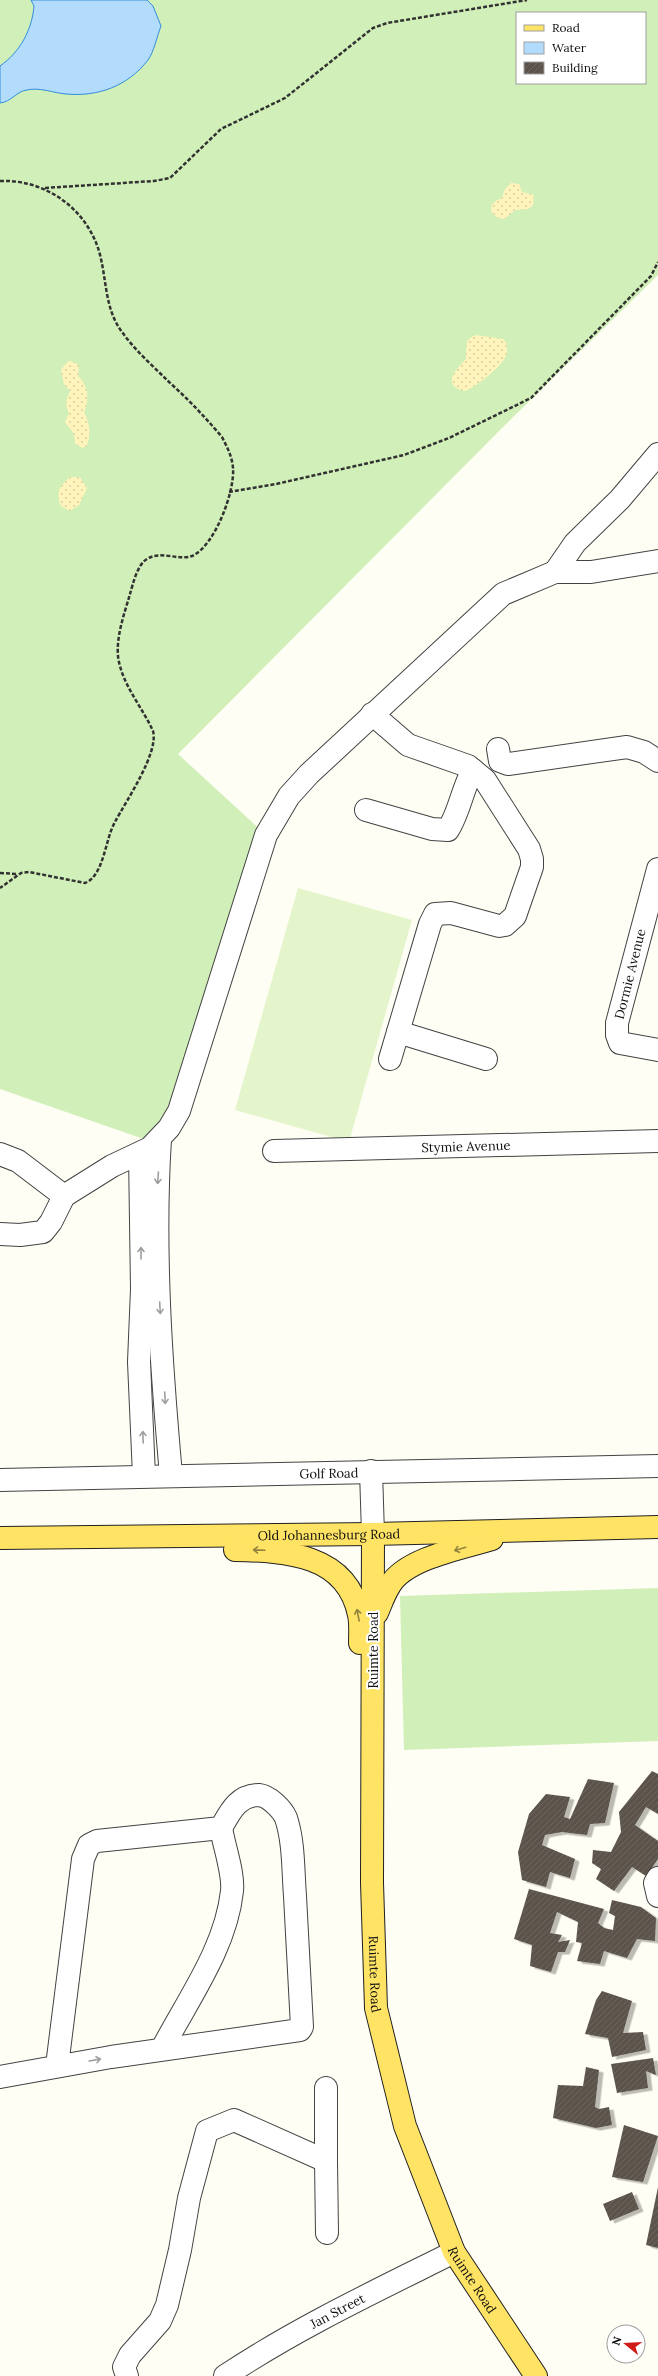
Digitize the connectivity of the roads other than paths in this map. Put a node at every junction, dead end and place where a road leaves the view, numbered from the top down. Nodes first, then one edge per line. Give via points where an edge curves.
1 (658, 454) edge
2 (575, 543) junction
3 (658, 561) edge
4 (555, 572) junction
5 (591, 572) junction
6 (372, 714) junction
7 (498, 749) dead end
8 (658, 761) edge
9 (473, 770) junction
10 (366, 810) dead end
11 (658, 869) edge
12 (398, 1032) junction
13 (658, 1050) edge
14 (390, 1059) dead end
15 (486, 1059) dead end
16 (160, 1139) junction
17 (658, 1141) edge
18 (274, 1151) dead end
19 (0, 1154) edge
20 (140, 1154) junction
21 (64, 1196) junction
22 (0, 1234) edge
23 (658, 1466) edge
24 (371, 1471) junction
25 (171, 1475) junction
26 (144, 1476) junction
27 (0, 1480) edge
28 (658, 1527) edge
29 (524, 1531) junction
30 (374, 1534) junction
31 (140, 1537) junction
32 (0, 1538) edge
33 (373, 1621) junction
34 (221, 1828) junction
35 (372, 1836) junction
36 (658, 1878) edge
37 (658, 1896) edge
38 (162, 2049) junction
39 (57, 2066) junction
40 (0, 2077) edge
41 (326, 2088) dead end
42 (326, 2161) junction
43 (327, 2233) dead end
44 (454, 2252) junction
45 (127, 2376) edge
46 (225, 2376) edge
47 (536, 2376) edge

1 - 2 street via 620,499
2 - 4 street
2 - 5 street
3 - 5 street
4 - 5 street
4 - 6 street via 514,588 493,602
6 - 9 street via 408,745
6 - 16 street via 289,796 266,835 179,1111
7 - 8 street via 500,761 508,764 627,747
9 - 10 street via 448,830 432,829
9 - 12 street via 485,780 529,849 532,867 515,916 505,925 499,926 451,913 435,914
11 - 13 street, Dormie Avenue via 625,988 617,1029 620,1043
12 - 14 street
12 - 15 street
16 - 20 street
16 -> 25 street via 157,1188 159,1286
17 - 18 street, Stymie Avenue
19 - 21 street via 18,1161
20 - 21 street via 112,1166
26 -> 20 street via 139,1362 142,1289
21 - 22 street via 43,1232
23 - 24 street, Golf Road
24 - 25 street, Golf Road
24 - 30 street
25 - 26 street, Golf Road
26 - 27 street, Golf Road
28 - 29 main road, Old Johannesburg Road
29 - 30 main road, Old Johannesburg Road
29 -> 33 main road via 421,1561 404,1570 390,1584
30 - 31 main road, Old Johannesburg Road
30 - 33 main road, Ruimte Road
31 - 32 main road, Old Johannesburg Road
35 -> 31 main road via 363,1751 359,1616 352,1594 340,1577 320,1563 296,1555 270,1551 198,1548
33 - 35 main road, Ruimte Road
34 - 38 street via 232,1886 227,1916 215,1950
34 - 38 street via 240,1800 250,1795 262,1796 279,1807 286,1818 292,1855 302,2027 296,2031
34 - 39 street via 97,1841 89,1845 83,1859
35 - 44 main road, Ruimte Road via 376,2008 405,2126
36 - 37 street via 655,1883
39 -> 38 street
39 - 40 street
41 - 42 street
42 - 43 street
42 - 45 street via 234,2120 207,2131 189,2198 167,2305 160,2321 127,2359 124,2367
44 - 46 street, Jan Street via 260,2352
44 - 47 main road, Ruimte Road

